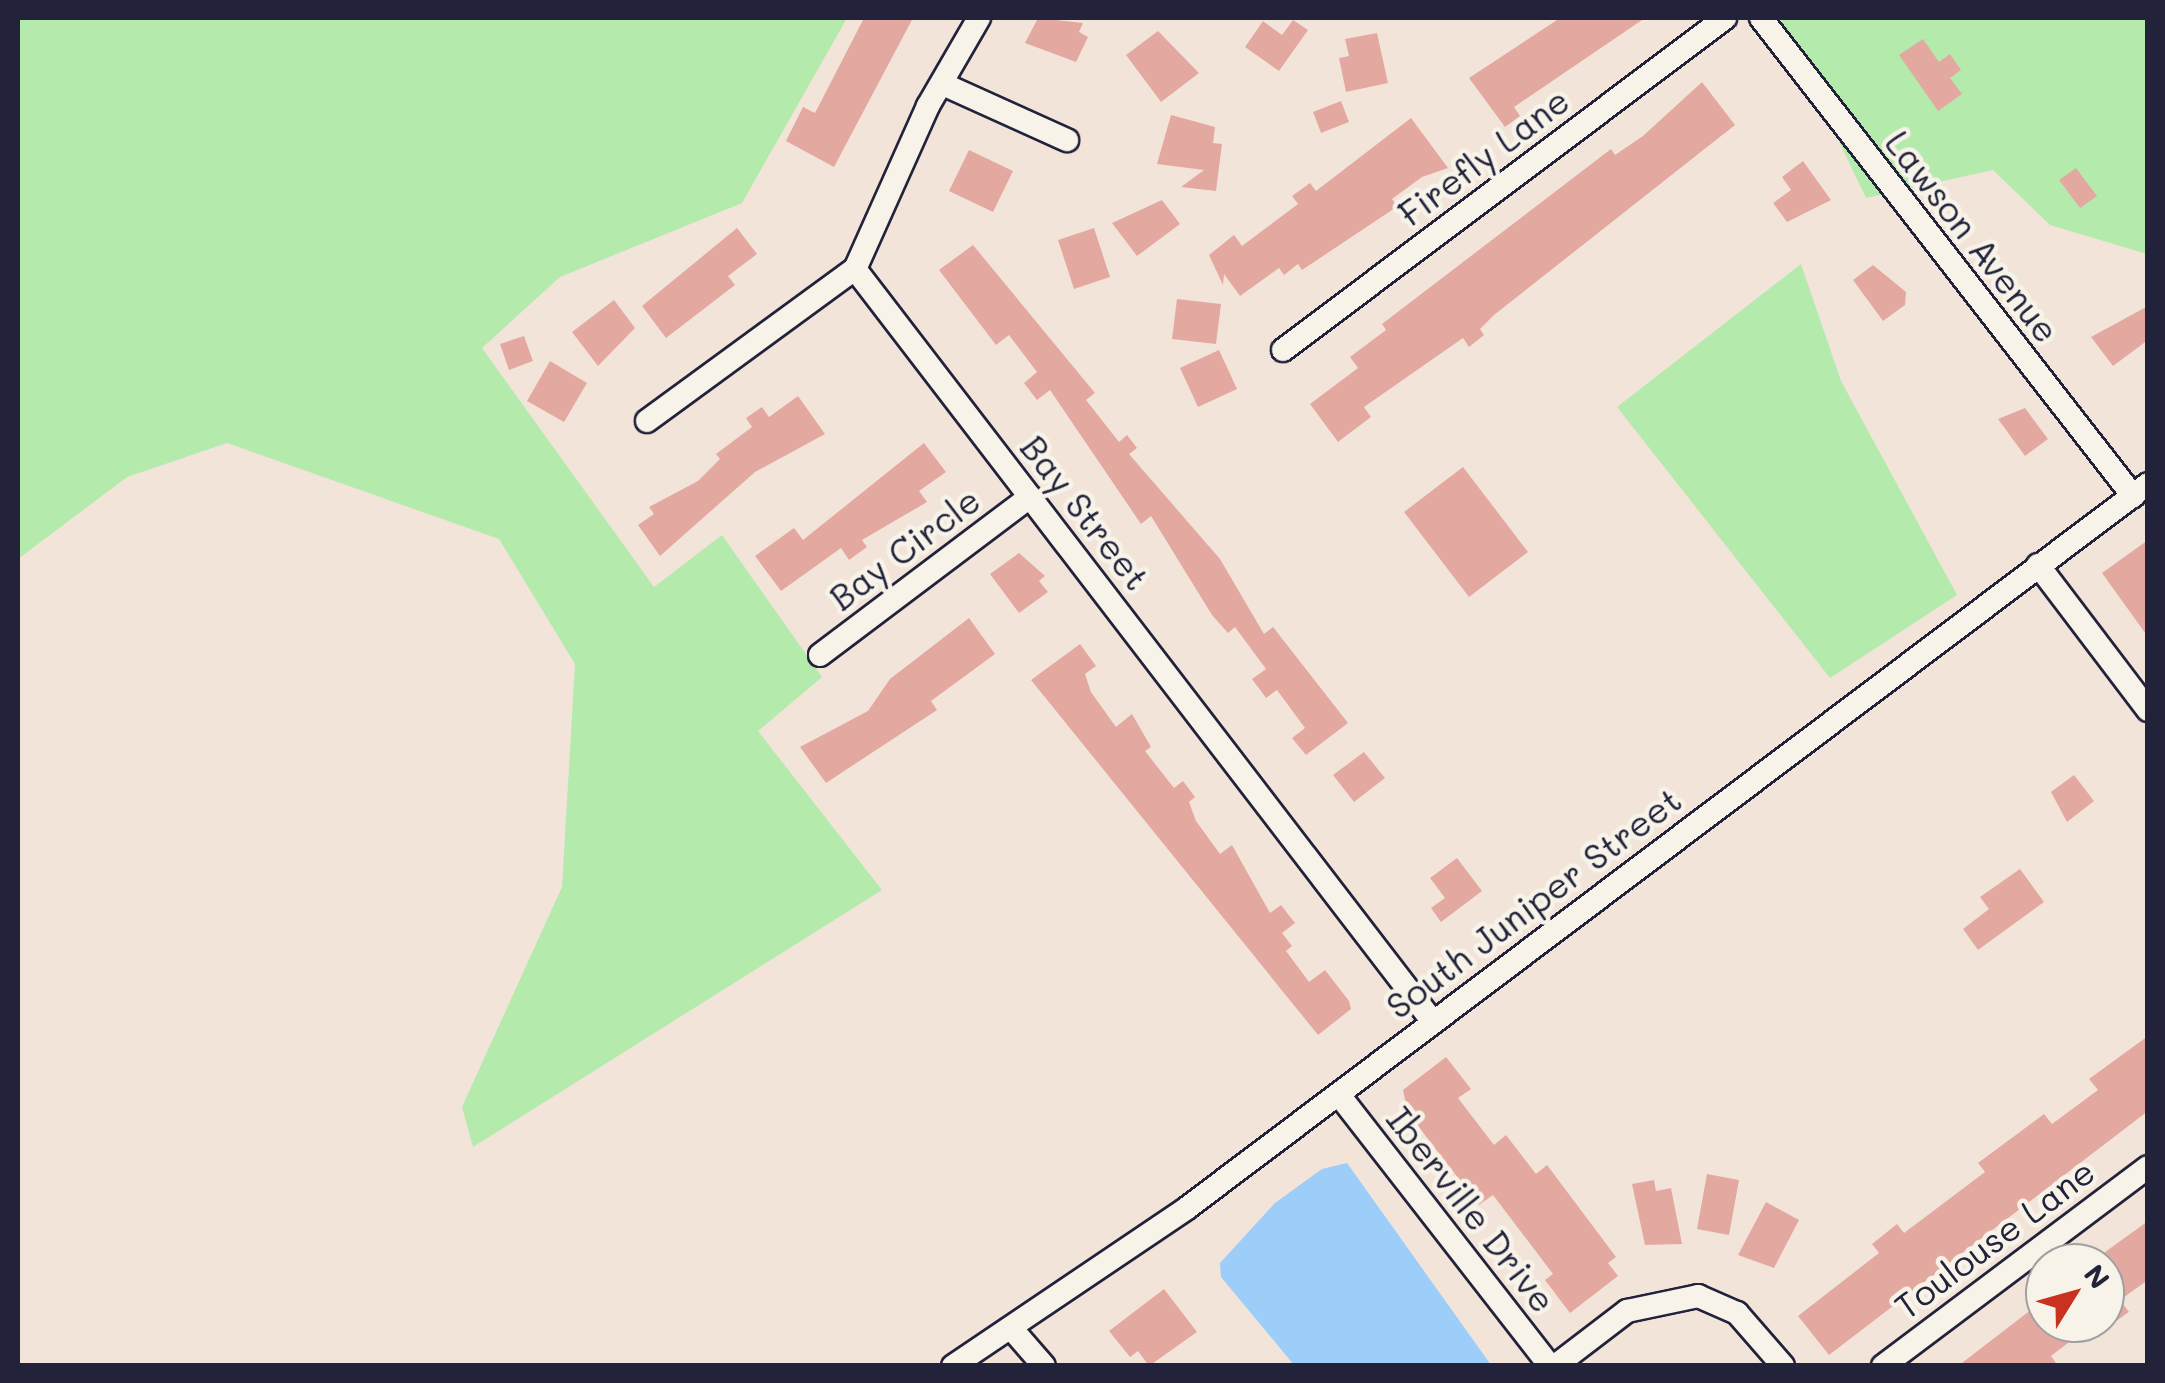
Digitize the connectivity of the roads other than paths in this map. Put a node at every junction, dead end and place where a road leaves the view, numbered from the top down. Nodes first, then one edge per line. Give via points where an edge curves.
1 (978, 18) edge
2 (1725, 18) edge
3 (1762, 18) edge
4 (945, 85) junction
5 (1067, 140) dead end
6 (855, 269) junction
7 (1282, 350) dead end
8 (647, 421) dead end
9 (2140, 490) edge
10 (1030, 496) junction
11 (2038, 565) junction
12 (820, 655) dead end
13 (2148, 710) edge
14 (1433, 1022) junction
15 (1340, 1095) junction
16 (2148, 1167) edge
17 (1011, 1328) junction
18 (954, 1366) edge
19 (1044, 1366) edge
20 (1552, 1366) edge
21 (1783, 1366) edge
22 (1882, 1366) edge

1 - 4 street
2 - 7 street, Firefly Lane
3 - 9 street, Lawson Avenue
4 - 5 street
4 - 6 street via 928,106
6 - 8 street
6 - 10 street, Bay Street
9 - 11 street, South Juniper Street
10 - 12 street, Bay Circle
10 - 14 street, Bay Street
11 - 13 street
11 - 14 street, South Juniper Street
14 - 15 street, South Juniper Street
15 - 17 street, South Juniper Street
15 - 20 street, Iberville Drive
16 - 22 street, Toulouse Lane
17 - 18 street, South Juniper Street
17 - 19 street
20 - 21 street via 1627,1312 1672,1296 1721,1302

